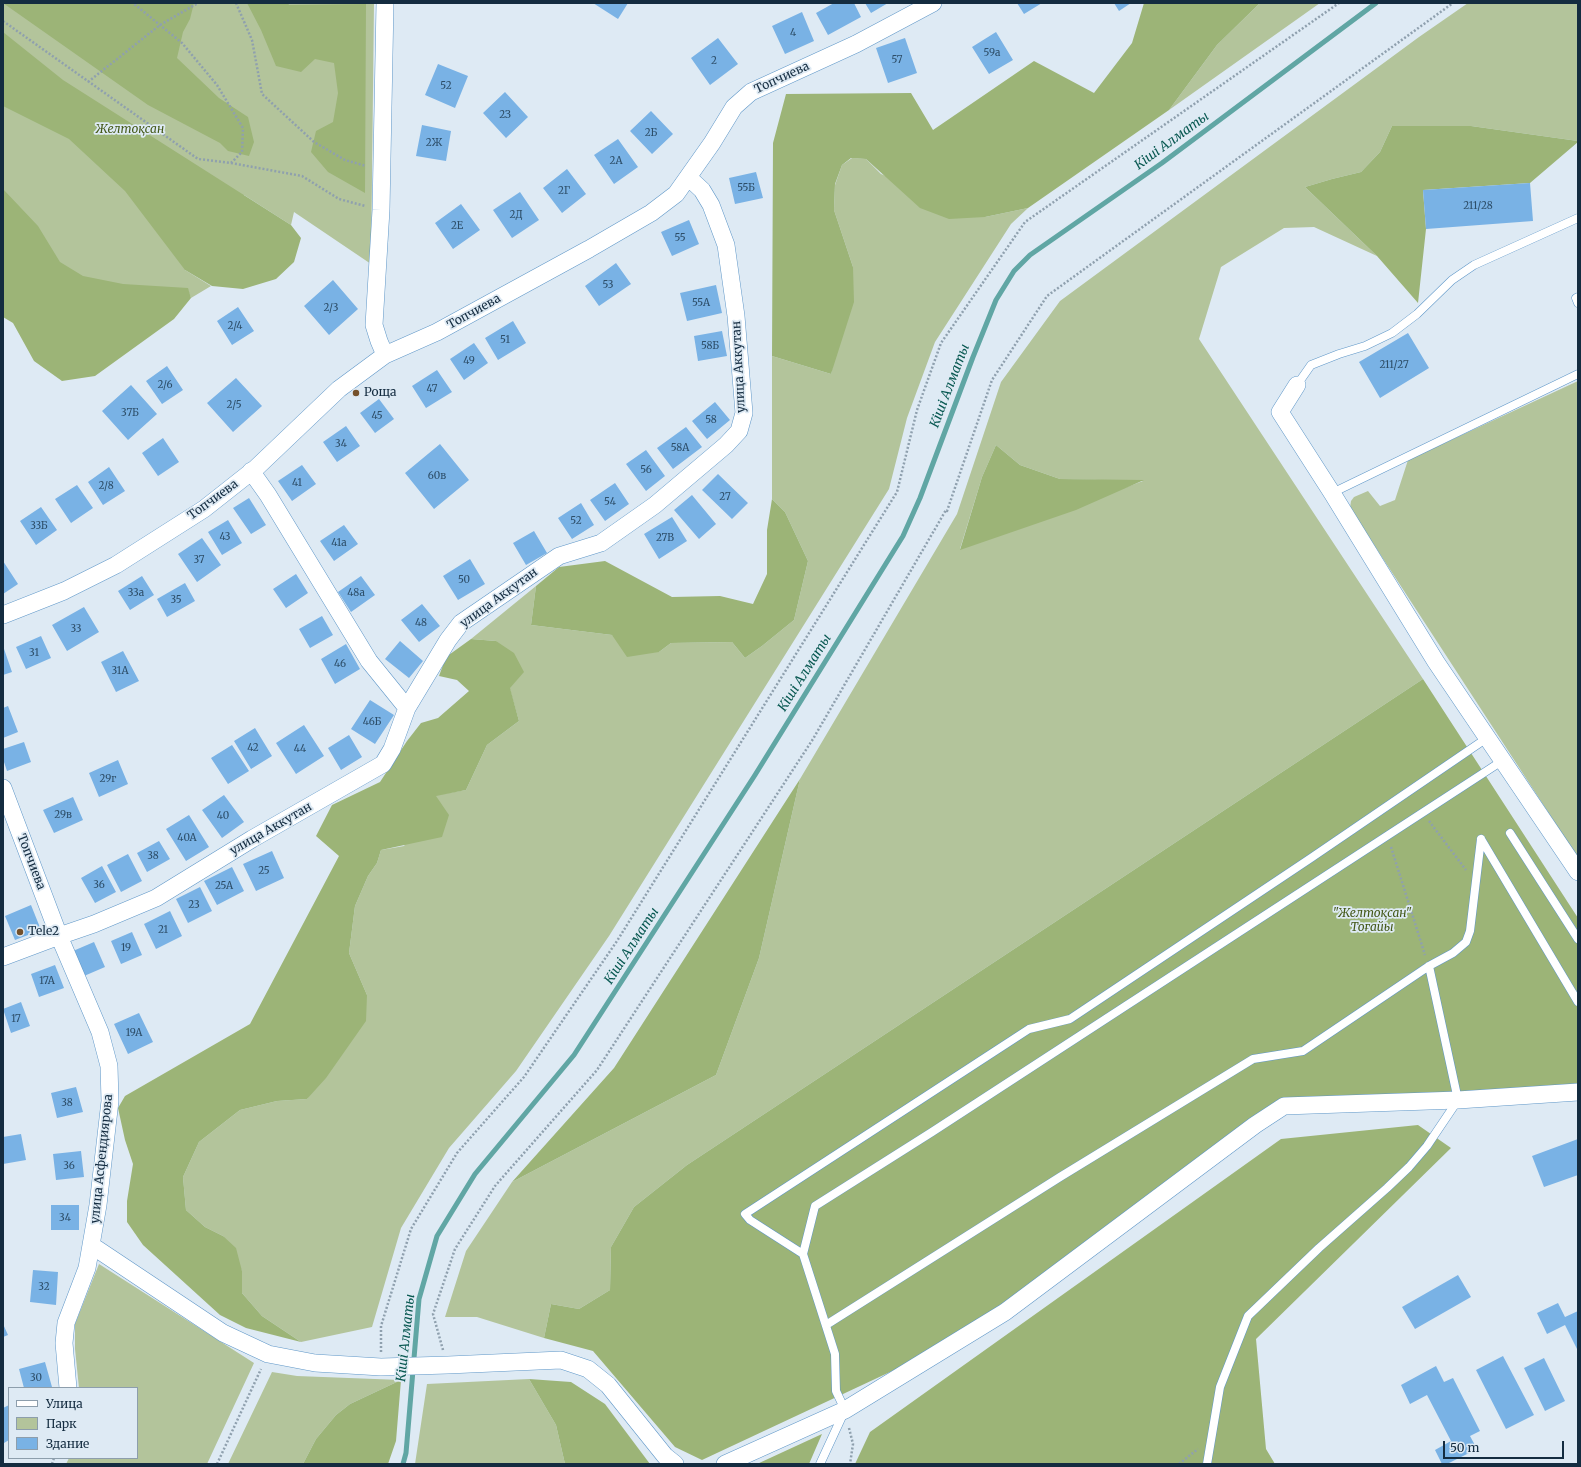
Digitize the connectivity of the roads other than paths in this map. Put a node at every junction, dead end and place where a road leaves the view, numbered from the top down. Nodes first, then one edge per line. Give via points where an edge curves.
1 (385, 3) edge
2 (933, 3) edge
3 (688, 177) junction
4 (1578, 218) edge
5 (1578, 297) edge
6 (1578, 303) edge
7 (385, 355) junction
8 (1578, 374) edge
9 (1297, 386) joint
10 (251, 471) junction
11 (1332, 493) junction
12 (3, 615) edge
13 (406, 708) junction
14 (1487, 738) junction
15 (1502, 760) junction
16 (3, 788) edge
17 (1510, 833) dead end
18 (1578, 872) edge
19 (59, 936) junction
20 (1578, 939) edge
21 (3, 957) edge
22 (1429, 966) junction
23 (1578, 1002) edge
24 (1578, 1092) edge
25 (1458, 1100) junction
26 (91, 1245) junction
27 (803, 1254) junction
28 (826, 1325) junction
29 (68, 1387) edge
30 (845, 1410) junction
31 (675, 1464) edge
32 (726, 1464) edge
33 (820, 1464) edge
34 (1207, 1464) edge

1 - 7 street via 381,210 374,325
2 - 3 street, Топчиева via 856,44 751,92 734,107
3 - 7 street, Топчиева via 676,194 651,213 437,332
3 - 13 street, улица Аккутан via 702,190 711,205 726,245 736,316 744,413 738,431 726,445 655,505 601,543 559,556 461,623
4 - 9 lane via 1474,265 1452,280 1417,314 1392,333 1365,346 1311,365
5 - 6 lane
7 - 10 street, Топчиева via 339,389
8 - 11 lane
9 - 11 street via 1280,412
10 - 12 street, Топчиева via 204,509 116,564 64,591
10 - 13 street via 369,661
11 - 14 street via 1436,662
13 - 19 street, улица Аккутан via 392,749 383,764 252,839 156,898
14 - 15 street
14 - 27 lane via 1070,1019 1029,1029 745,1214 750,1220
15 - 18 street
15 - 27 lane via 815,1206
16 - 19 street, Топчиева
17 - 20 lane
19 - 21 street, улица Аккутан
19 - 26 street, улица Асфендиярова via 100,1032 109,1066 110,1101
22 - 23 lane via 1453,953 1466,942 1470,931 1481,839
22 - 25 lane
22 - 28 lane via 1303,1051 1253,1059
24 - 25 street
25 - 30 street via 1284,1106 1254,1125 1005,1312
25 - 34 lane via 1427,1146 1409,1167 1248,1316 1220,1387
26 - 29 street, улица Асфендиярова via 86,1268 66,1323 64,1343
26 - 31 street via 223,1333 268,1354 315,1363 381,1367 561,1360 588,1369 608,1384
27 - 28 lane
28 - 30 lane via 835,1354 836,1391
30 - 32 street
30 - 33 lane

